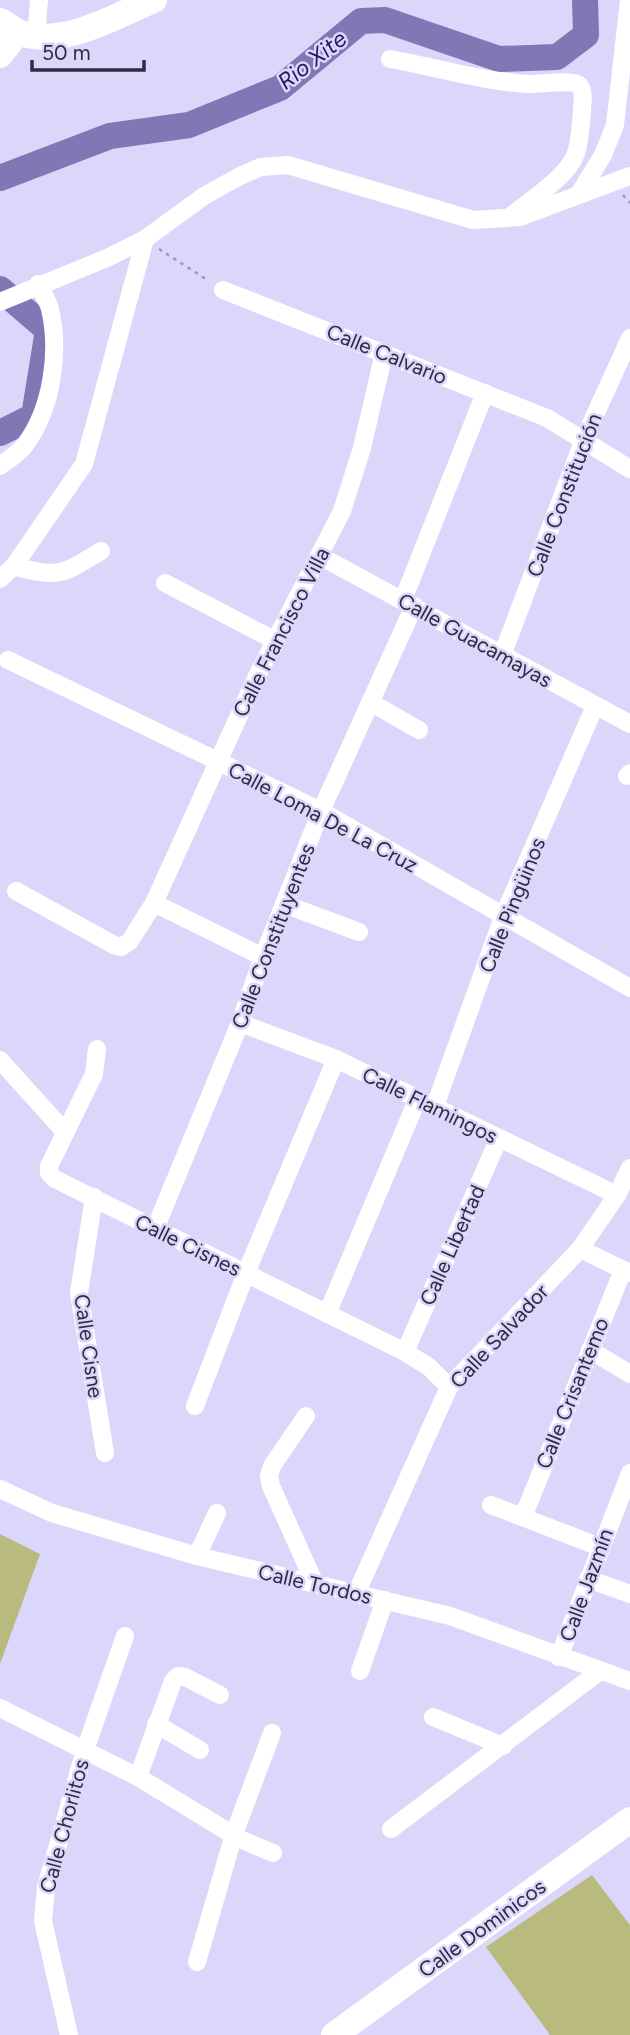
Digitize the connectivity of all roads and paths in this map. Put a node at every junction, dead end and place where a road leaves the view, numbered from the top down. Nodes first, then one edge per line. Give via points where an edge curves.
1 (39, 0) edge
2 (154, 0) edge
3 (629, 0) edge
4 (18, 30) edge
5 (0, 55) edge
6 (390, 59) dead end
7 (630, 176) edge
8 (579, 194) junction
9 (506, 219) junction
10 (145, 239) junction
11 (33, 287) junction
12 (223, 290) joint
13 (0, 302) edge
14 (630, 338) edge
15 (384, 353) junction
16 (485, 393) junction
17 (584, 439) junction
18 (0, 466) edge
19 (630, 469) edge
20 (101, 551) dead end
21 (320, 555) junction
22 (14, 566) junction
23 (0, 579) edge
24 (165, 583) dead end
25 (408, 603) junction
26 (274, 640) junction
27 (503, 653) junction
28 (8, 660) dead end
29 (370, 702) junction
30 (595, 706) junction
31 (630, 724) edge
32 (419, 730) dead end
33 (218, 761) junction
34 (321, 811) junction
35 (16, 891) dead end
36 (155, 903) junction
37 (284, 904) junction
38 (503, 917) junction
39 (359, 932) dead end
40 (263, 957) junction
41 (630, 988) edge
42 (240, 1023) junction
43 (97, 1049) dead end
44 (336, 1059) junction
45 (0, 1060) edge
46 (418, 1098) junction
47 (435, 1106) junction
48 (65, 1132) junction
49 (499, 1138) junction
50 (630, 1168) edge
51 (617, 1195) junction
52 (94, 1197) junction
53 (155, 1229) junction
54 (580, 1249) junction
55 (626, 1272) edge
56 (246, 1273) junction
57 (327, 1314) junction
58 (590, 1350) junction
59 (405, 1353) junction
60 (630, 1374) edge
61 (449, 1387) junction
62 (195, 1406) dead end
63 (306, 1416) dead end
64 (105, 1453) dead end
65 (630, 1473) edge
66 (0, 1489) edge
67 (624, 1501) edge
68 (491, 1505) dead end
69 (216, 1513) dead end
70 (523, 1517) junction
71 (600, 1546) junction
72 (197, 1556) junction
73 (589, 1579) junction
74 (315, 1584) junction
75 (356, 1594) junction
76 (630, 1594) edge
77 (385, 1600) junction
78 (125, 1636) dead end
79 (559, 1657) junction
80 (360, 1671) dead end
81 (600, 1671) junction
82 (630, 1681) edge
83 (220, 1695) dead end
84 (0, 1708) edge
85 (433, 1717) dead end
86 (156, 1724) junction
87 (272, 1732) dead end
88 (503, 1746) junction
89 (85, 1750) junction
90 (200, 1750) dead end
91 (138, 1777) junction
92 (630, 1821) edge
93 (391, 1829) dead end
94 (234, 1834) junction
95 (273, 1853) dead end
96 (197, 1962) dead end
97 (69, 2035) edge
98 (334, 2035) edge

1 - 4 street
2 - 4 street via 83,30 49,37
3 - 8 street via 615,125
4 - 5 street
6 - 9 street via 525,84 576,82 581,86 576,154 569,166
7 - 8 street
8 - 9 street
9 - 10 street via 473,220 288,164 261,167 240,176
10 - 11 street
10 - 12 path
10 - 22 street via 84,464
11 - 13 street
11 - 18 street via 50,307 54,335 50,385 35,430 23,448
12 - 15 street, Calle Calvario
14 - 17 street, Calle Constitución
15 - 16 street, Calle Calvario
15 - 21 street, Calle Francisco Villa via 342,511
16 - 17 street, Calle Calvario
16 - 25 street, Calle Constituyentes
17 - 19 street, Calle Calvario
17 - 27 street, Calle Constitución
20 - 22 street via 67,572 41,574
21 - 25 street, Calle Guacamayas
21 - 26 street, Calle Francisco Villa
22 - 23 street
24 - 26 street
25 - 27 street, Calle Guacamayas
25 - 29 street, Calle Constituyentes
26 - 33 street, Calle Francisco Villa
27 - 30 street, Calle Guacamayas
28 - 33 street, Calle Loma De La Cruz
29 - 32 street
29 - 34 street, Calle Constituyentes
30 - 31 street, Calle Guacamayas
30 - 38 street, Calle Pingüinos
33 - 34 street, Calle Loma De La Cruz
33 - 36 street, Calle Francisco Villa
34 - 37 street, Calle Constituyentes
34 - 38 street, Calle Loma De La Cruz
35 - 36 street, Calle Francisco Villa via 121,947
36 - 40 street
37 - 39 street
37 - 40 street, Calle Constituyentes
38 - 41 street, Calle Loma De La Cruz
38 - 47 street, Calle Pingüinos
40 - 42 street, Calle Constituyentes
42 - 44 street, Calle Flamingos
42 - 53 street, Calle Constituyentes
43 - 48 street via 94,1074
44 - 46 street, Calle Flamingos
44 - 56 street
45 - 48 street
46 - 47 street, Calle Flamingos
46 - 57 street
47 - 49 street, Calle Flamingos
48 - 52 street, Calle Cisnes via 48,1173
49 - 51 street, Calle Flamingos
49 - 59 street, Calle Libertad
50 - 51 street, Calle Salvador
51 - 54 street, Calle Salvador
52 - 53 street, Calle Cisnes
52 - 64 street, Calle Cisne via 79,1293
53 - 56 street, Calle Cisnes
54 - 55 street
54 - 61 street, Calle Salvador
55 - 58 street, Calle Crisantemo
56 - 57 street, Calle Cisnes
56 - 62 street
57 - 59 street, Calle Cisnes
58 - 60 street
58 - 70 street, Calle Crisantemo
59 - 61 street, Calle Cisnes via 429,1367
61 - 75 street, Calle Salvador
63 - 74 street via 269,1476
65 - 67 street, Calle Jazmín
66 - 72 street, Calle Tordos via 52,1513
67 - 71 street, Calle Jazmín
68 - 70 street
69 - 72 street
70 - 71 street
71 - 73 street, Calle Jazmín
72 - 74 street, Calle Tordos
73 - 76 street
73 - 79 street, Calle Jazmín
74 - 75 street, Calle Tordos
75 - 77 street, Calle Tordos
77 - 79 street, Calle Tordos via 450,1616
77 - 80 street
78 - 89 street
79 - 81 street, Calle Tordos
81 - 82 street, Calle Tordos
81 - 88 street
83 - 86 street via 178,1676
84 - 89 street, Calle Chorlitos
85 - 88 street
86 - 90 street
86 - 91 street
87 - 94 street
88 - 93 street
89 - 91 street
89 - 97 street, Calle Chorlitos via 46,1887 43,1922
91 - 94 street
92 - 98 street, Calle Dominicos
94 - 95 street
94 - 96 street

